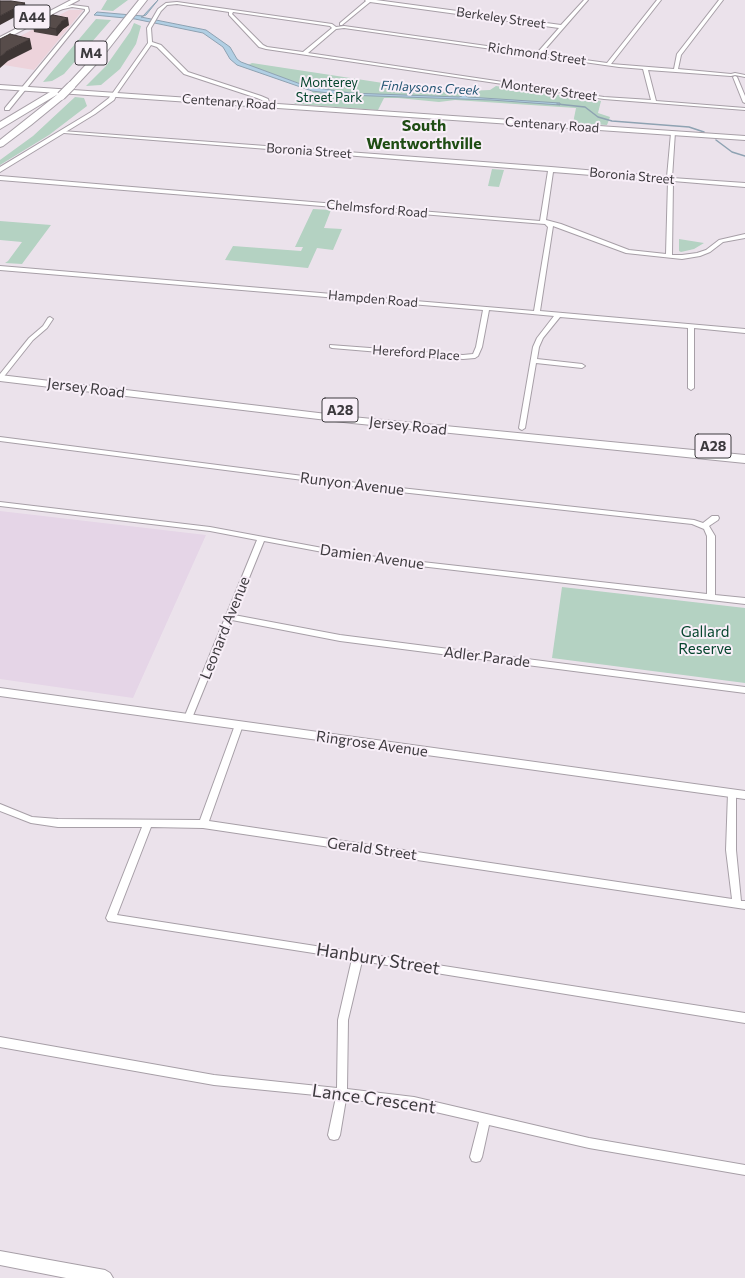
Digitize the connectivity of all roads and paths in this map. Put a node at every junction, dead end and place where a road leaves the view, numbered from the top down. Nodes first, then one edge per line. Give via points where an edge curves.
1 (65, 0) edge
2 (76, 0) edge
3 (134, 0) edge
4 (144, 0) edge
5 (368, 0) edge
6 (578, 0) edge
7 (586, 0) edge
8 (659, 0) edge
9 (720, 0) edge
10 (59, 9) junction
11 (231, 11) junction
12 (125, 17) junction
13 (342, 25) junction
14 (334, 26) junction
15 (563, 26) junction
16 (0, 34) edge
17 (0, 40) edge
18 (150, 43) junction
19 (304, 54) junction
20 (538, 54) junction
21 (608, 64) junction
22 (645, 68) junction
23 (676, 70) junction
24 (738, 76) edge
25 (0, 87) edge
26 (24, 88) junction
27 (54, 94) junction
28 (114, 94) junction
29 (654, 102) junction
30 (745, 102) edge
31 (266, 105) junction
32 (7, 109) dead end
33 (745, 109) edge
34 (28, 124) junction
35 (0, 126) edge
36 (64, 132) junction
37 (672, 133) junction
38 (0, 136) edge
39 (745, 138) edge
40 (0, 144) edge
41 (0, 153) edge
42 (551, 169) junction
43 (0, 170) edge
44 (0, 178) edge
45 (670, 180) junction
46 (745, 185) edge
47 (547, 223) junction
48 (745, 236) edge
49 (669, 256) junction
50 (0, 268) edge
51 (486, 308) junction
52 (537, 313) junction
53 (558, 315) junction
54 (50, 319) dead end
55 (691, 326) junction
56 (745, 331) edge
57 (332, 346) dead end
58 (534, 361) junction
59 (582, 366) dead end
60 (2, 374) edge
61 (691, 388) dead end
62 (522, 428) junction
63 (0, 440) edge
64 (745, 449) edge
65 (745, 459) edge
66 (0, 504) edge
67 (716, 518) dead end
68 (704, 526) junction
69 (262, 538) junction
70 (711, 597) junction
71 (745, 601) edge
72 (230, 617) junction
73 (745, 690) edge
74 (0, 692) edge
75 (188, 718) junction
76 (239, 725) junction
77 (732, 793) junction
78 (745, 795) edge
79 (0, 807) edge
80 (148, 824) junction
81 (203, 824) junction
82 (741, 904) edge
83 (358, 956) junction
84 (745, 1018) edge
85 (0, 1042) edge
86 (342, 1093) junction
87 (485, 1118) junction
88 (334, 1135) dead end
89 (476, 1157) dead end
90 (745, 1170) edge
91 (0, 1258) edge
92 (105, 1278) edge

1 - 16 highway, A44
2 - 10 highway, A44
3 - 12 highway, M4
4 - 12 highway, M4
5 - 13 street
5 - 15 street, Berkeley Street
6 - 7 street
7 - 15 street
8 - 21 street
9 - 23 street via 679,55
10 - 17 highway, A44
10 - 26 street via 72,6 87,8 87,11
11 - 14 street
11 - 18 street via 177,3 166,4 161,7 151,24
11 - 19 street, Monterey Street via 230,14 262,47
12 - 27 highway, M4
12 - 27 highway, M4, bridge via 97,58 71,86
13 - 14 street, Richmond Street
13 - 20 street, Richmond Street
14 - 19 street
15 - 20 street
18 - 28 street
18 - 31 street via 159,46 186,73 259,97 268,102
19 - 29 street, Monterey Street via 599,98
20 - 21 street, Richmond Street
21 - 22 street, Richmond Street
22 - 23 street, Richmond Street
22 - 29 street
23 - 24 street, Richmond Street
24 - 30 street
25 - 26 main road, Centenary Road
26 - 28 main road, Centenary Road
26 - 32 street
27 - 34 highway, M4
27 - 35 highway
27 - 38 highway, M4
28 - 31 main road, Centenary Road
28 - 36 street via 103,106
29 - 33 street, Monterey Street
31 - 37 main road, Centenary Road
34 - 40 highway, M4
34 - 41 highway
36 - 42 street, Boronia Street
36 - 43 street
37 - 39 main road, Centenary Road
37 - 45 street
42 - 45 street, Boronia Street
42 - 47 street via 543,221
44 - 47 street, Chelmsford Road
45 - 46 street, Boronia Street
45 - 49 street
47 - 49 street, Chelmsford Road via 559,225 628,252
47 - 52 street via 551,226
48 - 49 street, Chelmsford Road via 725,240 698,254
50 - 51 street, Hampden Road
51 - 52 street, Hampden Road
51 - 57 street, Hereford Place via 475,356
52 - 53 street, Hampden Road
53 - 55 street, Hampden Road
53 - 58 street via 540,338
54 - 60 street
55 - 56 street, Hampden Road
55 - 61 street
58 - 59 street
58 - 62 street
60 - 62 highway, Jersey Road / A28
60 - 65 highway, Jersey Road / A28 via 352,420
62 - 64 highway, Jersey Road / A28
63 - 68 street, Runyon Avenue via 373,487 690,521
66 - 69 street, Damien Avenue via 210,529
67 - 68 street
68 - 70 street via 711,536
69 - 70 street, Damien Avenue via 360,557
69 - 72 street, Leonard Avenue
70 - 71 street, Damien Avenue
72 - 73 street, Adler Parade via 340,638
72 - 75 street, Leonard Avenue
74 - 75 street, Ringrose Avenue
75 - 76 street, Ringrose Avenue
76 - 77 street, Ringrose Avenue
76 - 81 street
77 - 78 street, Ringrose Avenue
77 - 82 street via 731,850
79 - 80 street, Gerald Street via 31,820 58,824
80 - 81 street, Gerald Street
80 - 83 street, Hanbury Street via 111,918
81 - 82 street, Gerald Street
83 - 84 street, Hanbury Street
83 - 86 street via 344,1020
85 - 86 street, Lance Crescent via 214,1080
86 - 87 street, Lance Crescent via 414,1102
86 - 88 street
87 - 89 street
87 - 90 street, Lance Crescent via 603,1146
91 - 92 street

